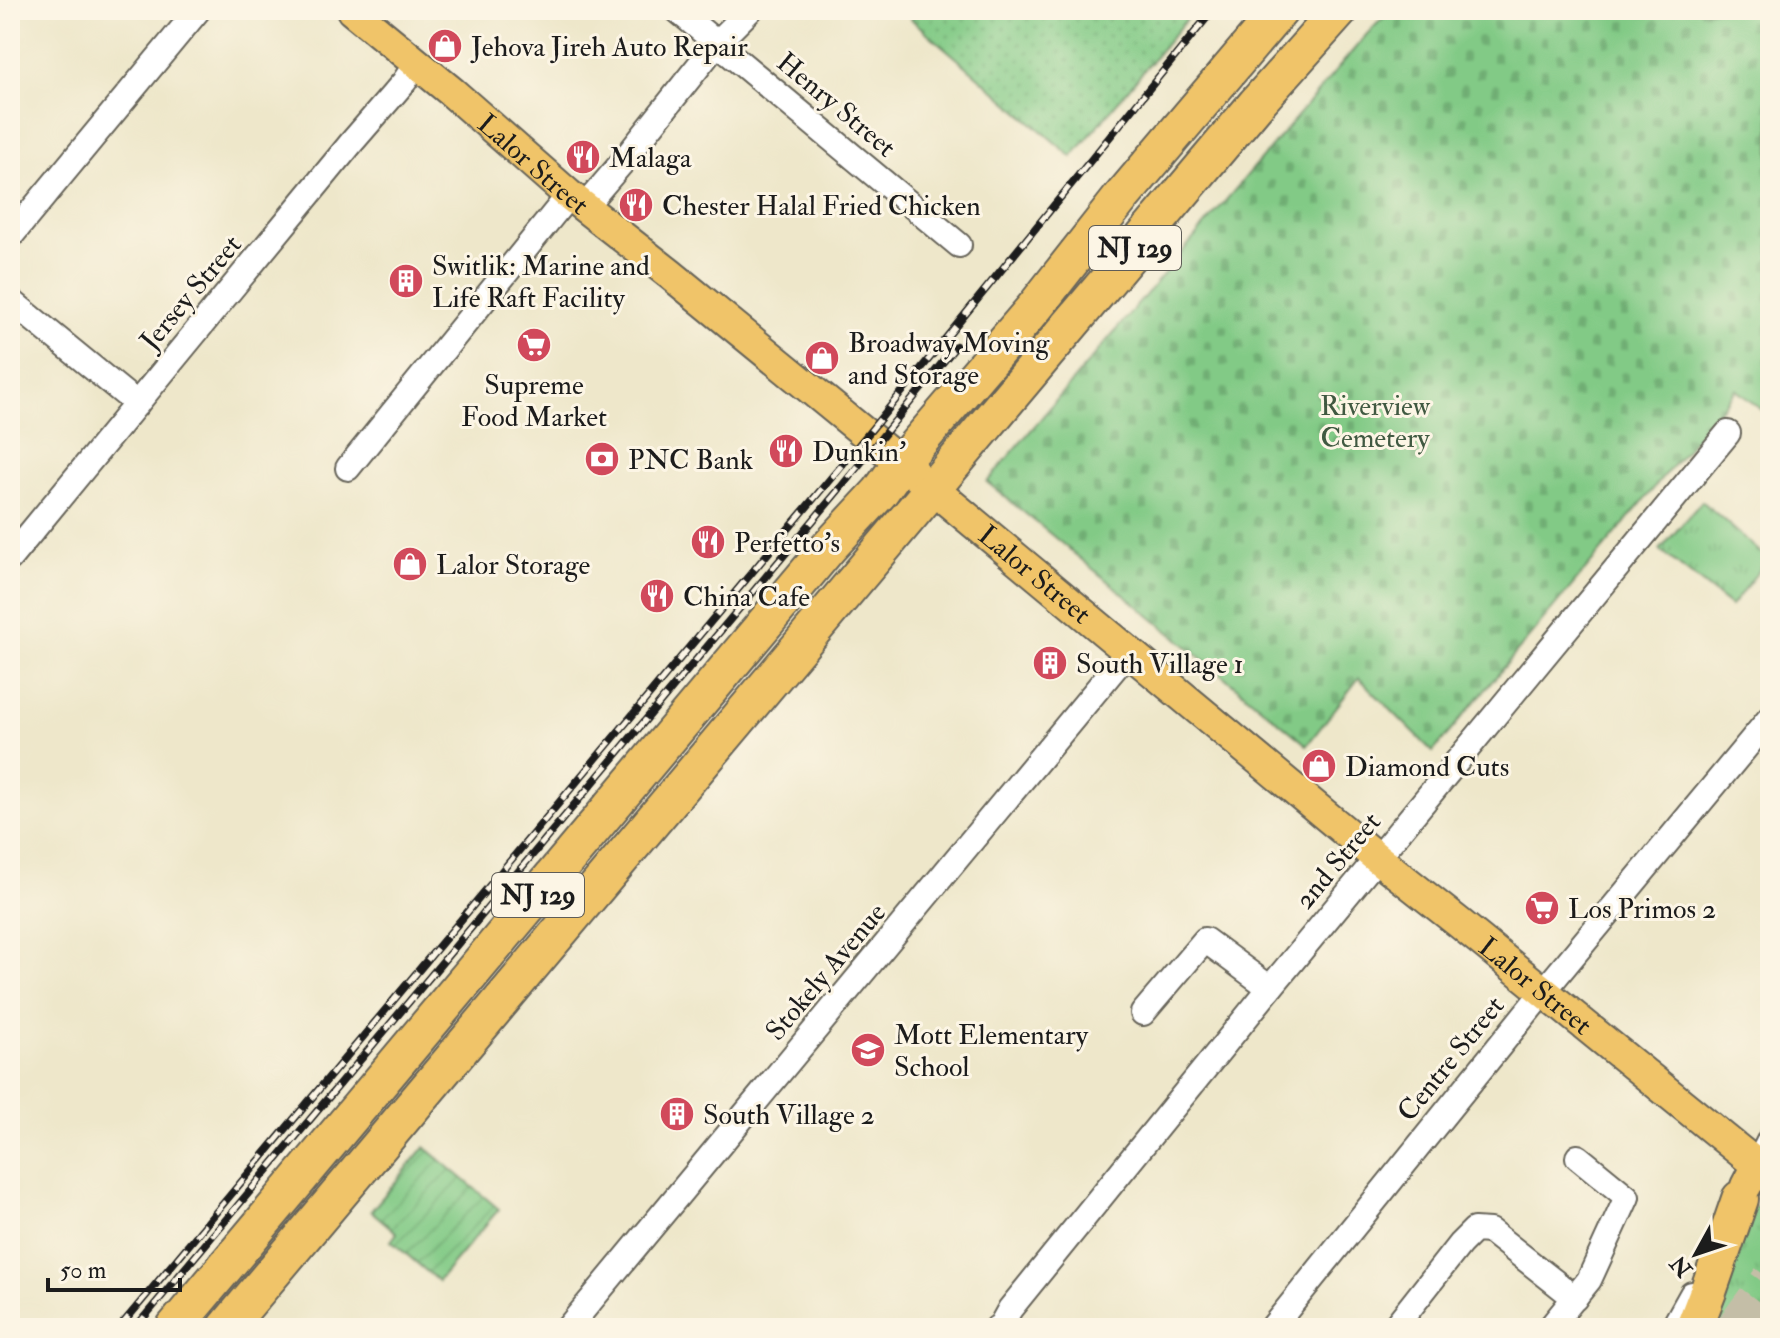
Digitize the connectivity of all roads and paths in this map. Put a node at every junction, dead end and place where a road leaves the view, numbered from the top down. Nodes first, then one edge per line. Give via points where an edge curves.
1 (198, 10) edge
2 (352, 10) edge
3 (677, 10) edge
4 (750, 10) edge
5 (1280, 10) edge
6 (1340, 10) edge
7 (717, 43) junction
8 (416, 64) junction
9 (577, 200) junction
10 (10, 237) edge
11 (959, 245) dead end
12 (10, 300) edge
13 (137, 404) junction
14 (1728, 433) dead end
15 (901, 463) junction
16 (348, 468) dead end
17 (933, 489) junction
18 (10, 558) edge
19 (1128, 652) junction
20 (1770, 718) edge
21 (1377, 858) junction
22 (1270, 988) junction
23 (1543, 992) junction
24 (1143, 1013) dead end
25 (1578, 1157) dead end
26 (1766, 1160) edge
27 (1740, 1199) junction
28 (1575, 1298) junction
29 (174, 1328) edge
30 (226, 1328) edge
31 (568, 1328) edge
32 (1000, 1328) edge
33 (1272, 1328) edge
34 (1394, 1328) edge
35 (1550, 1328) edge
36 (1673, 1328) edge
37 (1694, 1328) edge

1 - 10 street
2 - 8 main road, Lalor Street
3 - 7 street, Henry Street
4 - 7 street
5 - 15 highway, NJ 129
6 - 17 highway, NJ 129
7 - 9 street via 629,155
7 - 11 street, Henry Street
8 - 9 main road, Lalor Street
8 - 13 street, Jersey Street
9 - 15 main road, Lalor Street
9 - 16 street
12 - 13 street
13 - 18 street, Jersey Street
14 - 21 street, 2nd Street
15 - 17 main road, Lalor Street
15 - 29 highway, NJ 129
17 - 19 main road, Lalor Street
17 - 30 highway, NJ 129
19 - 21 main road, Lalor Street
19 - 31 street, Stokely Avenue
20 - 23 street, Centre Street
21 - 22 street, 2nd Street
21 - 23 main road, Lalor Street
22 - 24 street via 1205,940
22 - 32 street, 2nd Street
23 - 26 main road, Lalor Street
23 - 33 street, Centre Street
25 - 28 street via 1627,1197 1589,1280
26 - 27 main road
27 - 36 street
27 - 37 highway
28 - 34 street via 1490,1231 1474,1230
28 - 35 street

